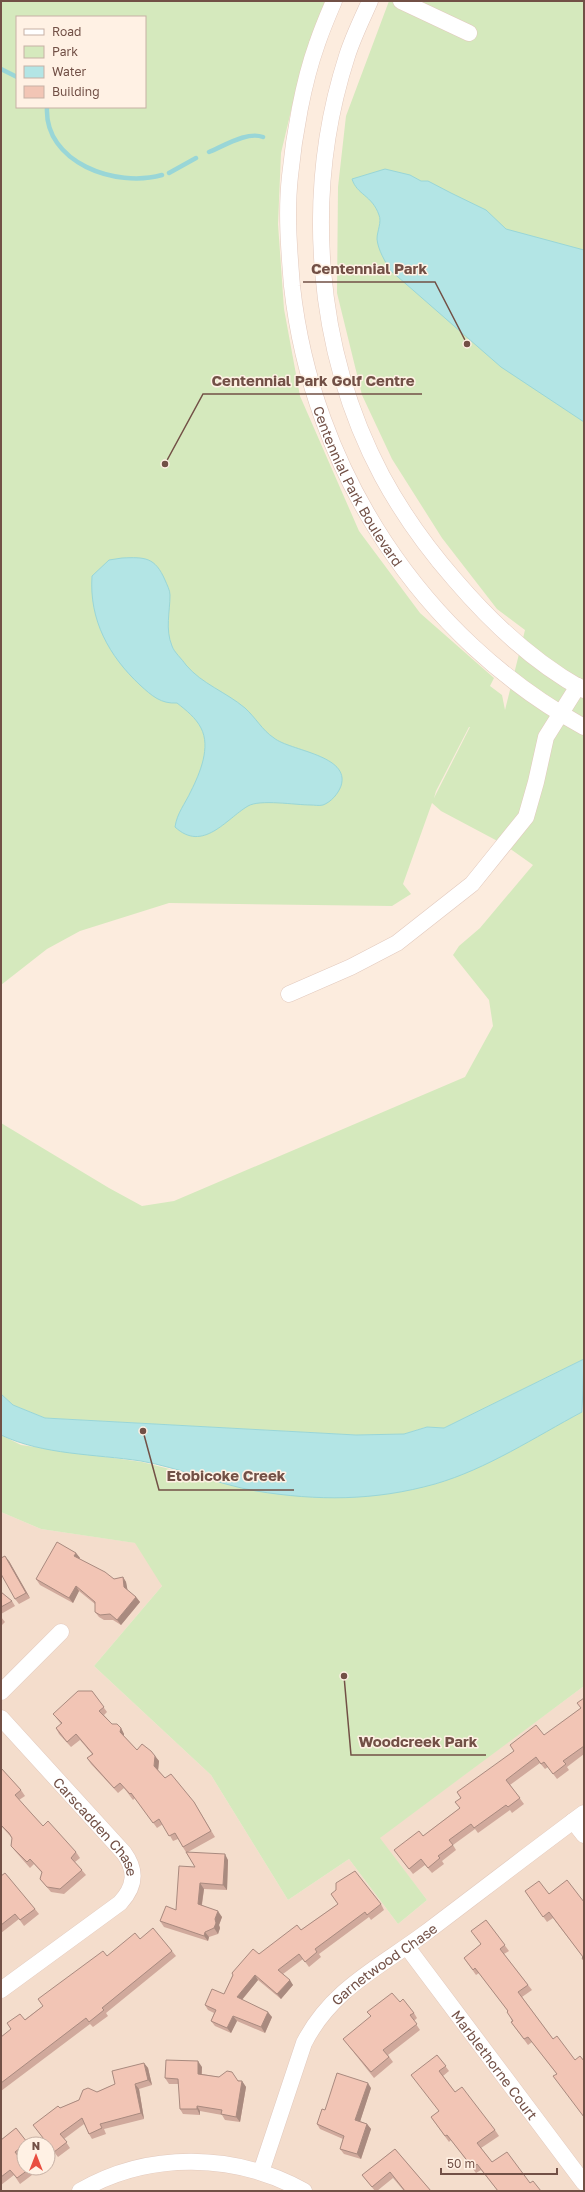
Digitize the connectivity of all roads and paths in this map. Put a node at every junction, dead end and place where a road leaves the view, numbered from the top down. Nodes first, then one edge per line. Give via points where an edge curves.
1 (334, 1) edge
2 (370, 1) edge
3 (401, 1) edge
4 (469, 33) dead end
5 (581, 688) edge
6 (561, 714) junction
7 (584, 727) edge
8 (289, 994) dead end
9 (62, 1632) dead end
10 (1, 1692) edge
11 (1, 1718) edge
12 (579, 1817) edge
13 (584, 1835) edge
14 (407, 1947) junction
15 (1, 1990) edge
16 (261, 2172) junction
17 (584, 2183) edge
18 (80, 2191) edge
19 (304, 2191) edge

1 - 6 street, Centennial Park Boulevard via 316,45 300,113 289,178 288,224 296,318 313,391 338,459 382,540 407,575 476,650 508,678
2 - 5 street, Centennial Park Boulevard via 347,56 330,123 322,184 323,270 329,319 343,378 382,476 408,520 435,557 500,628 541,662
3 - 4 street
5 - 6 street
6 - 7 street, Centennial Park Boulevard
6 - 8 street via 546,737 526,817 472,884 397,943 351,967
9 - 10 street
11 - 15 street, Carscadden Chase via 124,1853 132,1865 133,1879 129,1892 120,1903
12 - 13 street
12 - 14 street, Garnetwood Chase
14 - 16 street, Garnetwood Chase via 340,1993 319,2016 304,2043
14 - 17 street, Marblethorne Court
16 - 18 street via 212,2162 161,2164 112,2176
16 - 19 street

